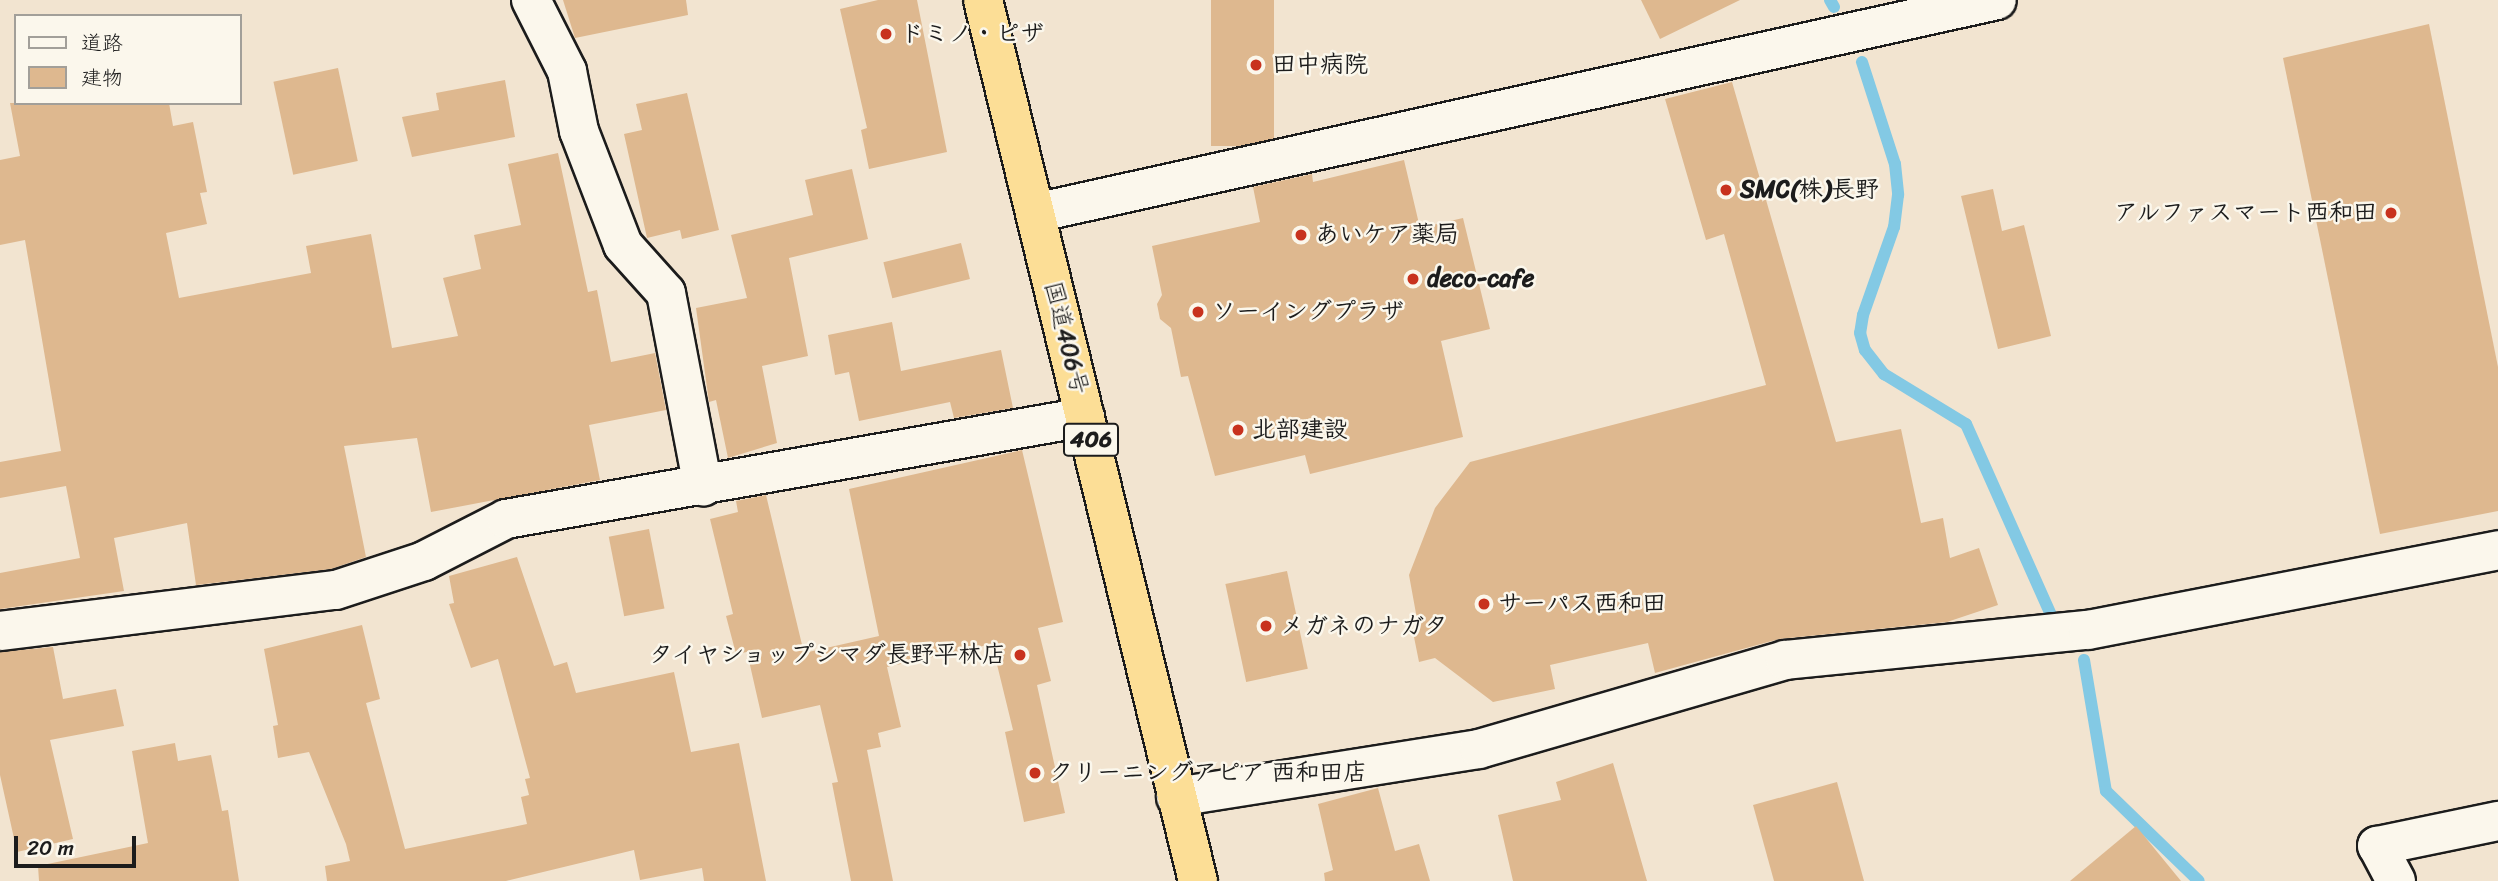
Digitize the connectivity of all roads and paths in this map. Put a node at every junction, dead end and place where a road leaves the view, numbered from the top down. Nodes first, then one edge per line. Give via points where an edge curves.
1 (531, 0) edge
2 (983, 0) edge
3 (1984, 1) edge
4 (1035, 213) junction
5 (1085, 417) junction
6 (704, 486) junction
7 (2498, 550) edge
8 (0, 631) edge
9 (1176, 797) junction
10 (2498, 821) edge
11 (1198, 881) edge
12 (2396, 881) edge

1 - 6 street via 566,71 579,131 623,245 666,293
2 - 4 highway, 国道406号 / 406
3 - 4 street
4 - 5 highway, 国道406号 / 406
5 - 6 street
5 - 9 highway, 国道406号 / 406
6 - 8 street via 506,519 424,561 336,590
7 - 9 street via 2088,630 1785,660 1479,749
9 - 11 highway, 国道406号 / 406
10 - 12 street via 2377,846

